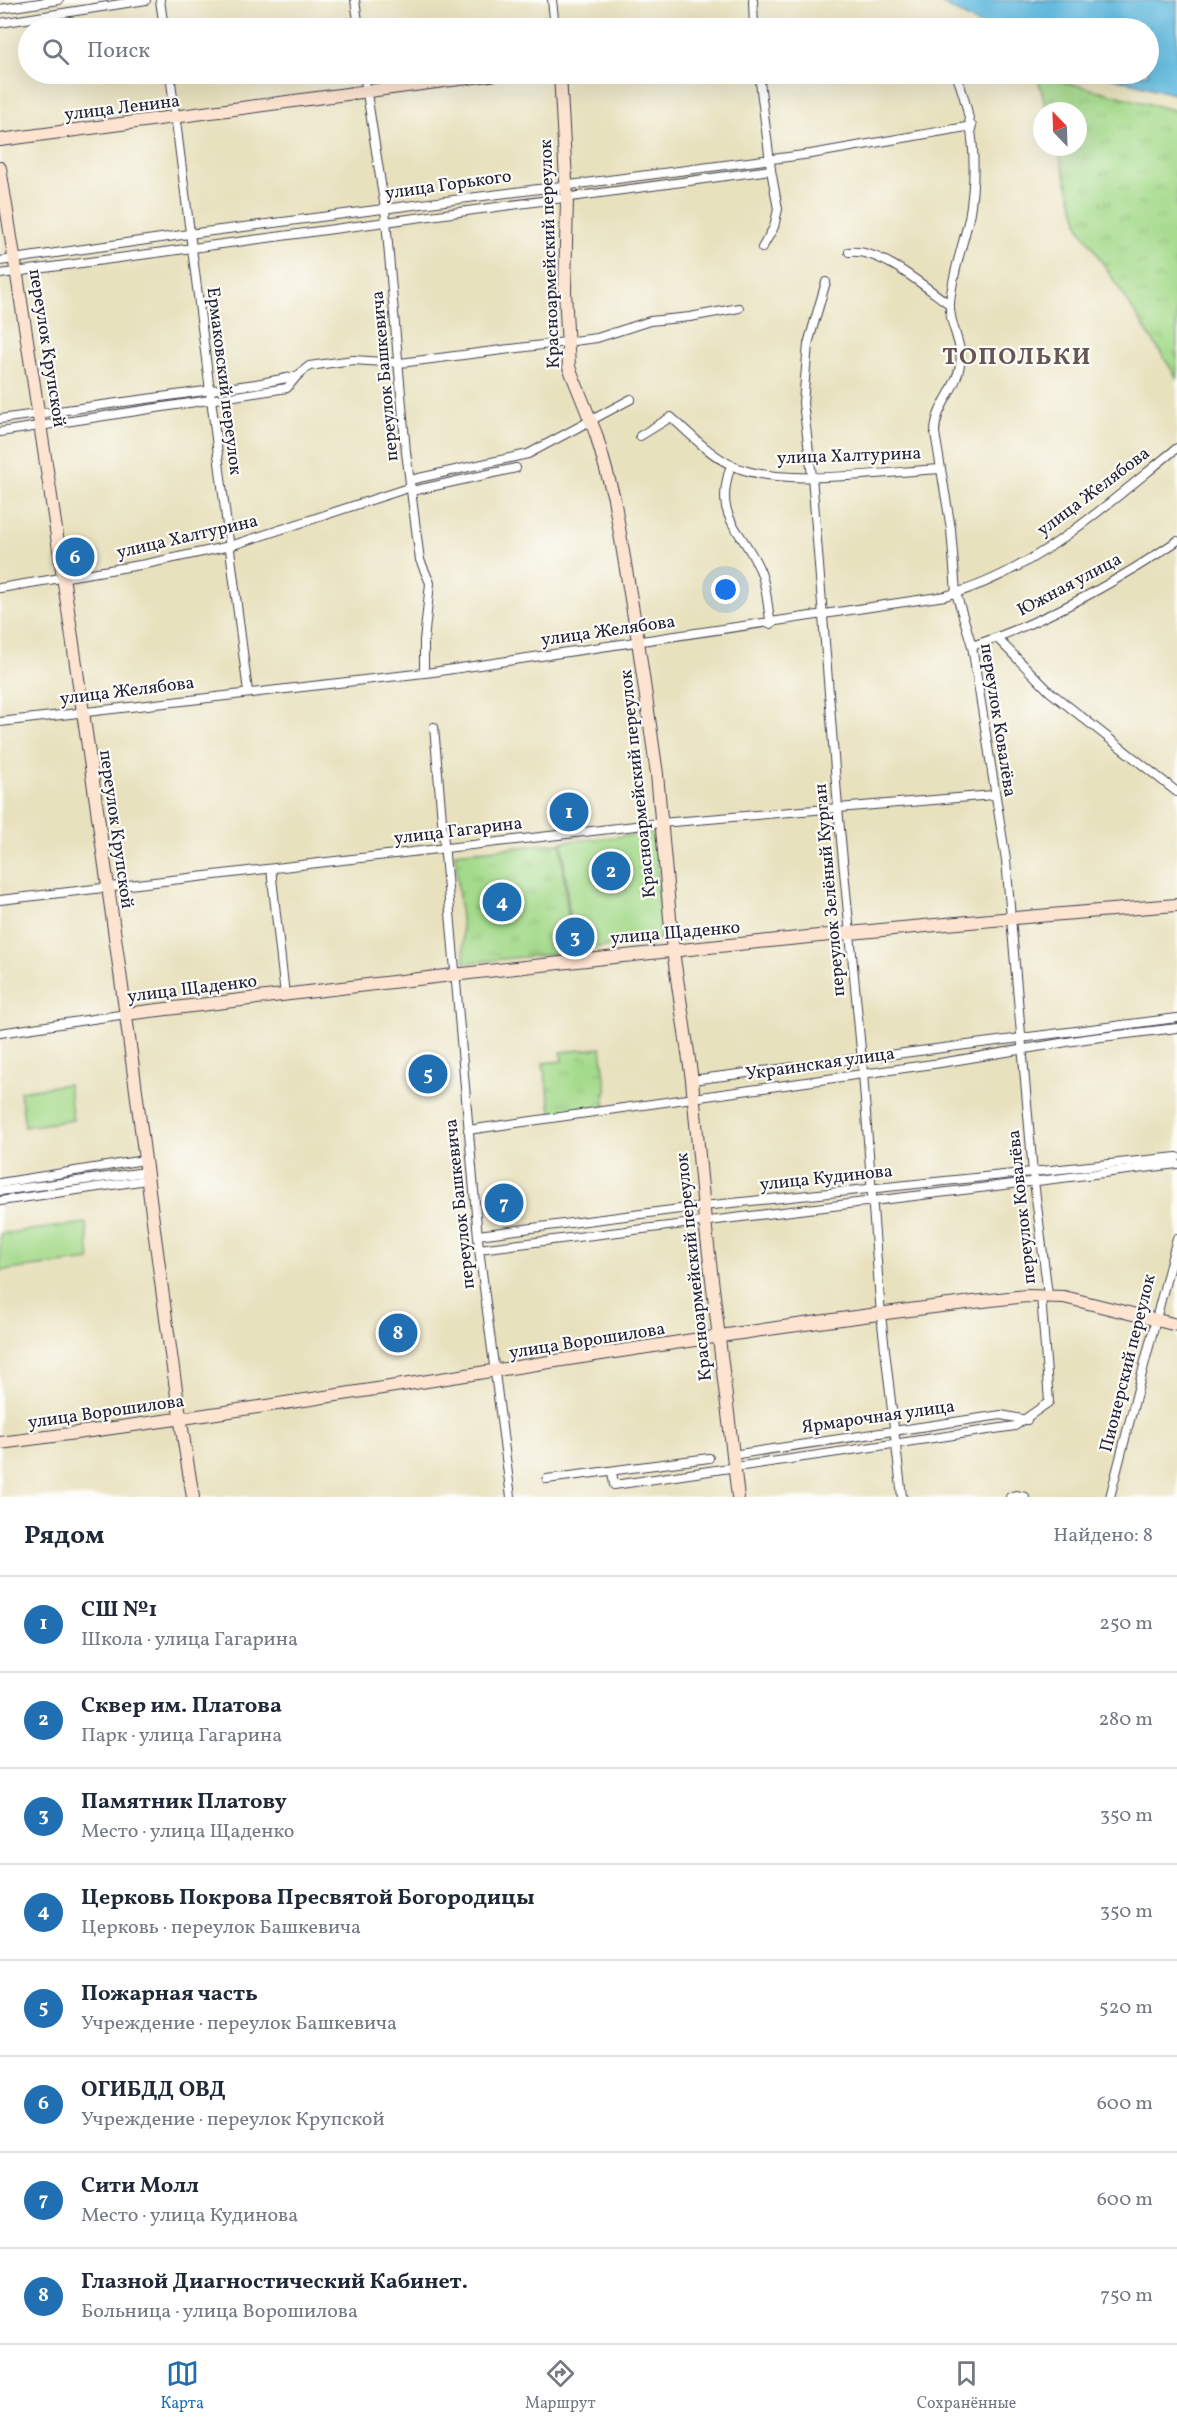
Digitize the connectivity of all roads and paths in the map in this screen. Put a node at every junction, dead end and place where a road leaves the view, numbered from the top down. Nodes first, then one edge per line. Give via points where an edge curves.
1 (59, 0) edge
2 (146, 0) edge
3 (160, 0) edge
4 (355, 0) edge
5 (552, 0) edge
6 (753, 0) edge
7 (0, 9) edge
8 (32, 18) edge
9 (163, 18) edge
10 (358, 18) edge
11 (554, 18) edge
12 (754, 18) edge
13 (18, 20) edge
14 (0, 23) edge
15 (171, 84) edge
16 (365, 84) edge
17 (424, 84) edge
18 (561, 84) edge
19 (760, 84) edge
20 (960, 84) edge
21 (366, 92) junction
22 (176, 118) junction
23 (972, 126) junction
24 (0, 140) edge
25 (770, 160) junction
26 (0, 168) edge
27 (771, 170) junction
28 (566, 192) junction
29 (385, 210) junction
30 (386, 224) junction
31 (189, 234) junction
32 (192, 247) junction
33 (762, 248) dead end
34 (849, 252) dead end
35 (0, 261) edge
36 (16, 265) junction
37 (0, 274) edge
38 (826, 282) dead end
39 (950, 304) junction
40 (739, 308) dead end
41 (567, 342) junction
42 (400, 363) junction
43 (297, 376) junction
44 (210, 391) junction
45 (631, 399) dead end
46 (212, 401) junction
47 (0, 419) edge
48 (41, 419) junction
49 (590, 419) junction
50 (0, 432) edge
51 (640, 436) dead end
52 (1177, 447) edge
53 (730, 465) junction
54 (516, 468) dead end
55 (940, 469) junction
56 (812, 476) junction
57 (411, 486) junction
58 (1177, 541) edge
59 (230, 546) junction
60 (64, 579) junction
61 (0, 588) edge
62 (956, 593) junction
63 (822, 616) junction
64 (771, 624) junction
65 (997, 638) junction
66 (638, 641) junction
67 (972, 646) junction
68 (424, 673) junction
69 (248, 692) junction
70 (82, 712) junction
71 (0, 722) edge
72 (434, 727) dead end
73 (1177, 792) edge
74 (993, 795) junction
75 (838, 808) junction
76 (661, 823) junction
77 (443, 848) junction
78 (270, 869) junction
79 (106, 887) junction
80 (0, 900) edge
81 (1177, 905) edge
82 (1010, 918) junction
83 (850, 933) junction
84 (673, 951) junction
85 (455, 975) junction
86 (285, 995) junction
87 (126, 1014) junction
88 (1177, 1018) edge
89 (1177, 1028) edge
90 (0, 1034) edge
91 (1022, 1040) junction
92 (1023, 1050) junction
93 (862, 1060) junction
94 (863, 1073) junction
95 (692, 1080) junction
96 (693, 1098) junction
97 (468, 1130) junction
98 (1177, 1157) edge
99 (1177, 1164) edge
100 (146, 1171) junction
101 (1033, 1173) junction
102 (1035, 1182) junction
103 (0, 1183) edge
104 (870, 1188) junction
105 (0, 1191) edge
106 (0, 1201) edge
107 (871, 1201) junction
108 (703, 1206) junction
109 (705, 1221) junction
110 (478, 1235) junction
111 (1177, 1238) edge
112 (479, 1249) junction
113 (1044, 1295) junction
114 (881, 1316) junction
115 (1155, 1319) junction
116 (1177, 1325) edge
117 (718, 1337) junction
118 (496, 1372) junction
119 (180, 1419) junction
120 (1027, 1420) junction
121 (895, 1430) junction
122 (0, 1443) edge
123 (896, 1444) junction
124 (732, 1455) junction
125 (709, 1458) dead end
126 (734, 1469) junction
127 (612, 1471) junction
128 (547, 1479) dead end
129 (193, 1497) edge
130 (511, 1497) edge
131 (738, 1497) edge
132 (902, 1497) edge
133 (1110, 1497) edge

1 - 7 street
2 - 8 street
3 - 9 street
4 - 10 street
5 - 11 street
6 - 12 street
13 - 14 street
15 - 22 street, Ермаковский переулок
16 - 21 street, переулок Башкевича
17 - 21 street, улица Ленина
18 - 28 street, Красноармейский переулок
19 - 25 street
20 - 23 street
21 - 22 street, улица Ленина
21 - 29 street, переулок Башкевича
22 - 24 street, улица Ленина
22 - 31 street, Ермаковский переулок
23 - 25 street, улица Горького
23 - 39 street, переулок Ковалёва via 974,159 969,215
25 - 27 street
25 - 28 street, улица Горького
26 - 36 street, переулок Крупской
27 - 28 street, улица Горького
27 - 33 street via 778,212
28 - 29 street, улица Горького
28 - 30 street, улица Горького
28 - 41 street, Красноармейский переулок
29 - 30 street, переулок Башкевича
29 - 31 street, улица Горького
30 - 32 street, улица Горького
30 - 42 street, переулок Башкевича
31 - 32 street, Ермаковский переулок
31 - 36 street, улица Горького
32 - 36 street, улица Горького
32 - 44 street, Ермаковский переулок
34 - 39 street via 859,251 896,267
35 - 36 street, улица Горького
36 - 37 street, улица Горького
36 - 48 street, переулок Крупской
38 - 56 street, переулок Зелёный Курган via 804,373 802,403
39 - 55 street, переулок Ковалёва via 961,361 936,417
40 - 41 street via 650,321 611,336
41 - 42 street
41 - 49 street, Красноармейский переулок via 569,367
42 - 43 street via 353,360 309,366
42 - 57 street, переулок Башкевича
43 - 44 street
43 - 46 street via 287,388
44 - 46 street, Ермаковский переулок
44 - 48 street
45 - 49 street, улица Халтурина
46 - 48 street
46 - 59 street, Ермаковский переулок
47 - 48 street
48 - 50 street
48 - 60 street, переулок Крупской
49 - 57 street, улица Халтурина via 528,454
49 - 66 street, Красноармейский переулок via 614,498
51 - 53 street, улица Халтурина via 671,417
52 - 62 street, улица Желябова via 1069,534 995,577
53 - 56 street, улица Халтурина via 754,473
53 - 64 street via 723,505 760,569
54 - 57 street
55 - 56 street, улица Халтурина
55 - 62 street, переулок Ковалёва via 951,529
56 - 63 street, переулок Зелёный Курган
57 - 59 street, улица Халтурина
57 - 68 street, переулок Башкевича via 420,560 430,583
58 - 65 street, Южная улица via 1108,584
59 - 60 street, улица Халтурина
59 - 69 street, Ермаковский переулок
60 - 61 street, улица Халтурина
60 - 70 street, переулок Крупской
62 - 63 street, улица Желябова
62 - 67 street, переулок Ковалёва
63 - 64 street, улица Желябова
63 - 75 street, переулок Зелёный Курган
64 - 66 street, улица Желябова
65 - 67 street, Южная улица
65 - 73 street via 1049,691
66 - 68 street, улица Желябова
66 - 76 street, Красноармейский переулок
67 - 74 street, переулок Ковалёва
68 - 69 street, улица Желябова
69 - 70 street, улица Желябова
70 - 71 street, улица Желябова
70 - 79 street, переулок Крупской
72 - 77 street, переулок Башкевича
74 - 75 street, улица Гагарина
74 - 82 street, переулок Ковалёва via 1006,860
75 - 76 street, улица Гагарина
75 - 83 street, переулок Зелёный Курган
76 - 77 street, улица Гагарина
76 - 84 street, Красноармейский переулок
77 - 78 street, улица Гагарина
77 - 85 street, переулок Башкевича
78 - 79 street, улица Гагарина
78 - 86 street
79 - 80 street, улица Гагарина
79 - 87 street, переулок Крупской
81 - 82 street, улица Щаденко
82 - 83 street, улица Щаденко
82 - 91 street, переулок Ковалёва
83 - 84 street, улица Щаденко
83 - 93 street, переулок Зелёный Курган
84 - 85 street, улица Щаденко
84 - 95 street, Красноармейский переулок
85 - 86 street, улица Щаденко
85 - 97 street, переулок Башкевича
86 - 87 street, улица Щаденко
87 - 90 street, улица Щаденко
87 - 100 street, переулок Крупской
88 - 91 street, Украинская улица
89 - 92 street, Украинская улица
91 - 92 street, переулок Ковалёва
91 - 93 street, Украинская улица
92 - 94 street, Украинская улица
92 - 101 street, переулок Ковалёва
93 - 94 street, переулок Зелёный Курган
93 - 95 street, Украинская улица
94 - 96 street, Украинская улица
94 - 104 street, переулок Зелёный Курган
95 - 96 street, Красноармейский переулок
96 - 97 street, Украинская улица
96 - 108 street, Красноармейский переулок
97 - 110 street, переулок Башкевича
98 - 101 street, улица Кудинова
99 - 102 street, улица Кудинова
100 - 103 street
100 - 105 street
100 - 106 street
100 - 119 street, переулок Крупской
101 - 102 street, переулок Ковалёва
101 - 104 street, улица Кудинова
102 - 107 street, улица Кудинова
102 - 113 street, переулок Ковалёва
104 - 107 street, переулок Зелёный Курган
104 - 108 street, улица Кудинова
107 - 109 street, улица Кудинова
107 - 114 street, переулок Зелёный Курган
108 - 109 street, Красноармейский переулок
108 - 110 street, улица Кудинова
109 - 112 street, улица Кудинова
109 - 117 street, Красноармейский переулок
110 - 112 street, переулок Башкевича
111 - 115 street, Пионерский переулок
112 - 118 street, переулок Башкевича
113 - 114 street, улица Ворошилова
113 - 115 street, улица Ворошилова
113 - 120 street, переулок Ковалёва via 1049,1402
114 - 117 street, улица Ворошилова
114 - 121 street, переулок Зелёный Курган
115 - 116 street, улица Ворошилова
115 - 133 street, Пионерский переулок
117 - 118 street, улица Ворошилова
117 - 124 street, Красноармейский переулок
118 - 119 street, улица Ворошилова
118 - 130 street, переулок Башкевича
119 - 122 street, улица Ворошилова
119 - 129 street, переулок Крупской
120 - 121 street, Ярмарочная улица via 1001,1415
120 - 123 street via 1010,1428
121 - 123 street, переулок Зелёный Курган
121 - 124 street, Ярмарочная улица
123 - 126 street
123 - 132 street, переулок Зелёный Курган
124 - 126 street, Красноармейский переулок
125 - 127 street
126 - 127 street via 614,1485
126 - 131 street, Красноармейский переулок
127 - 128 street

